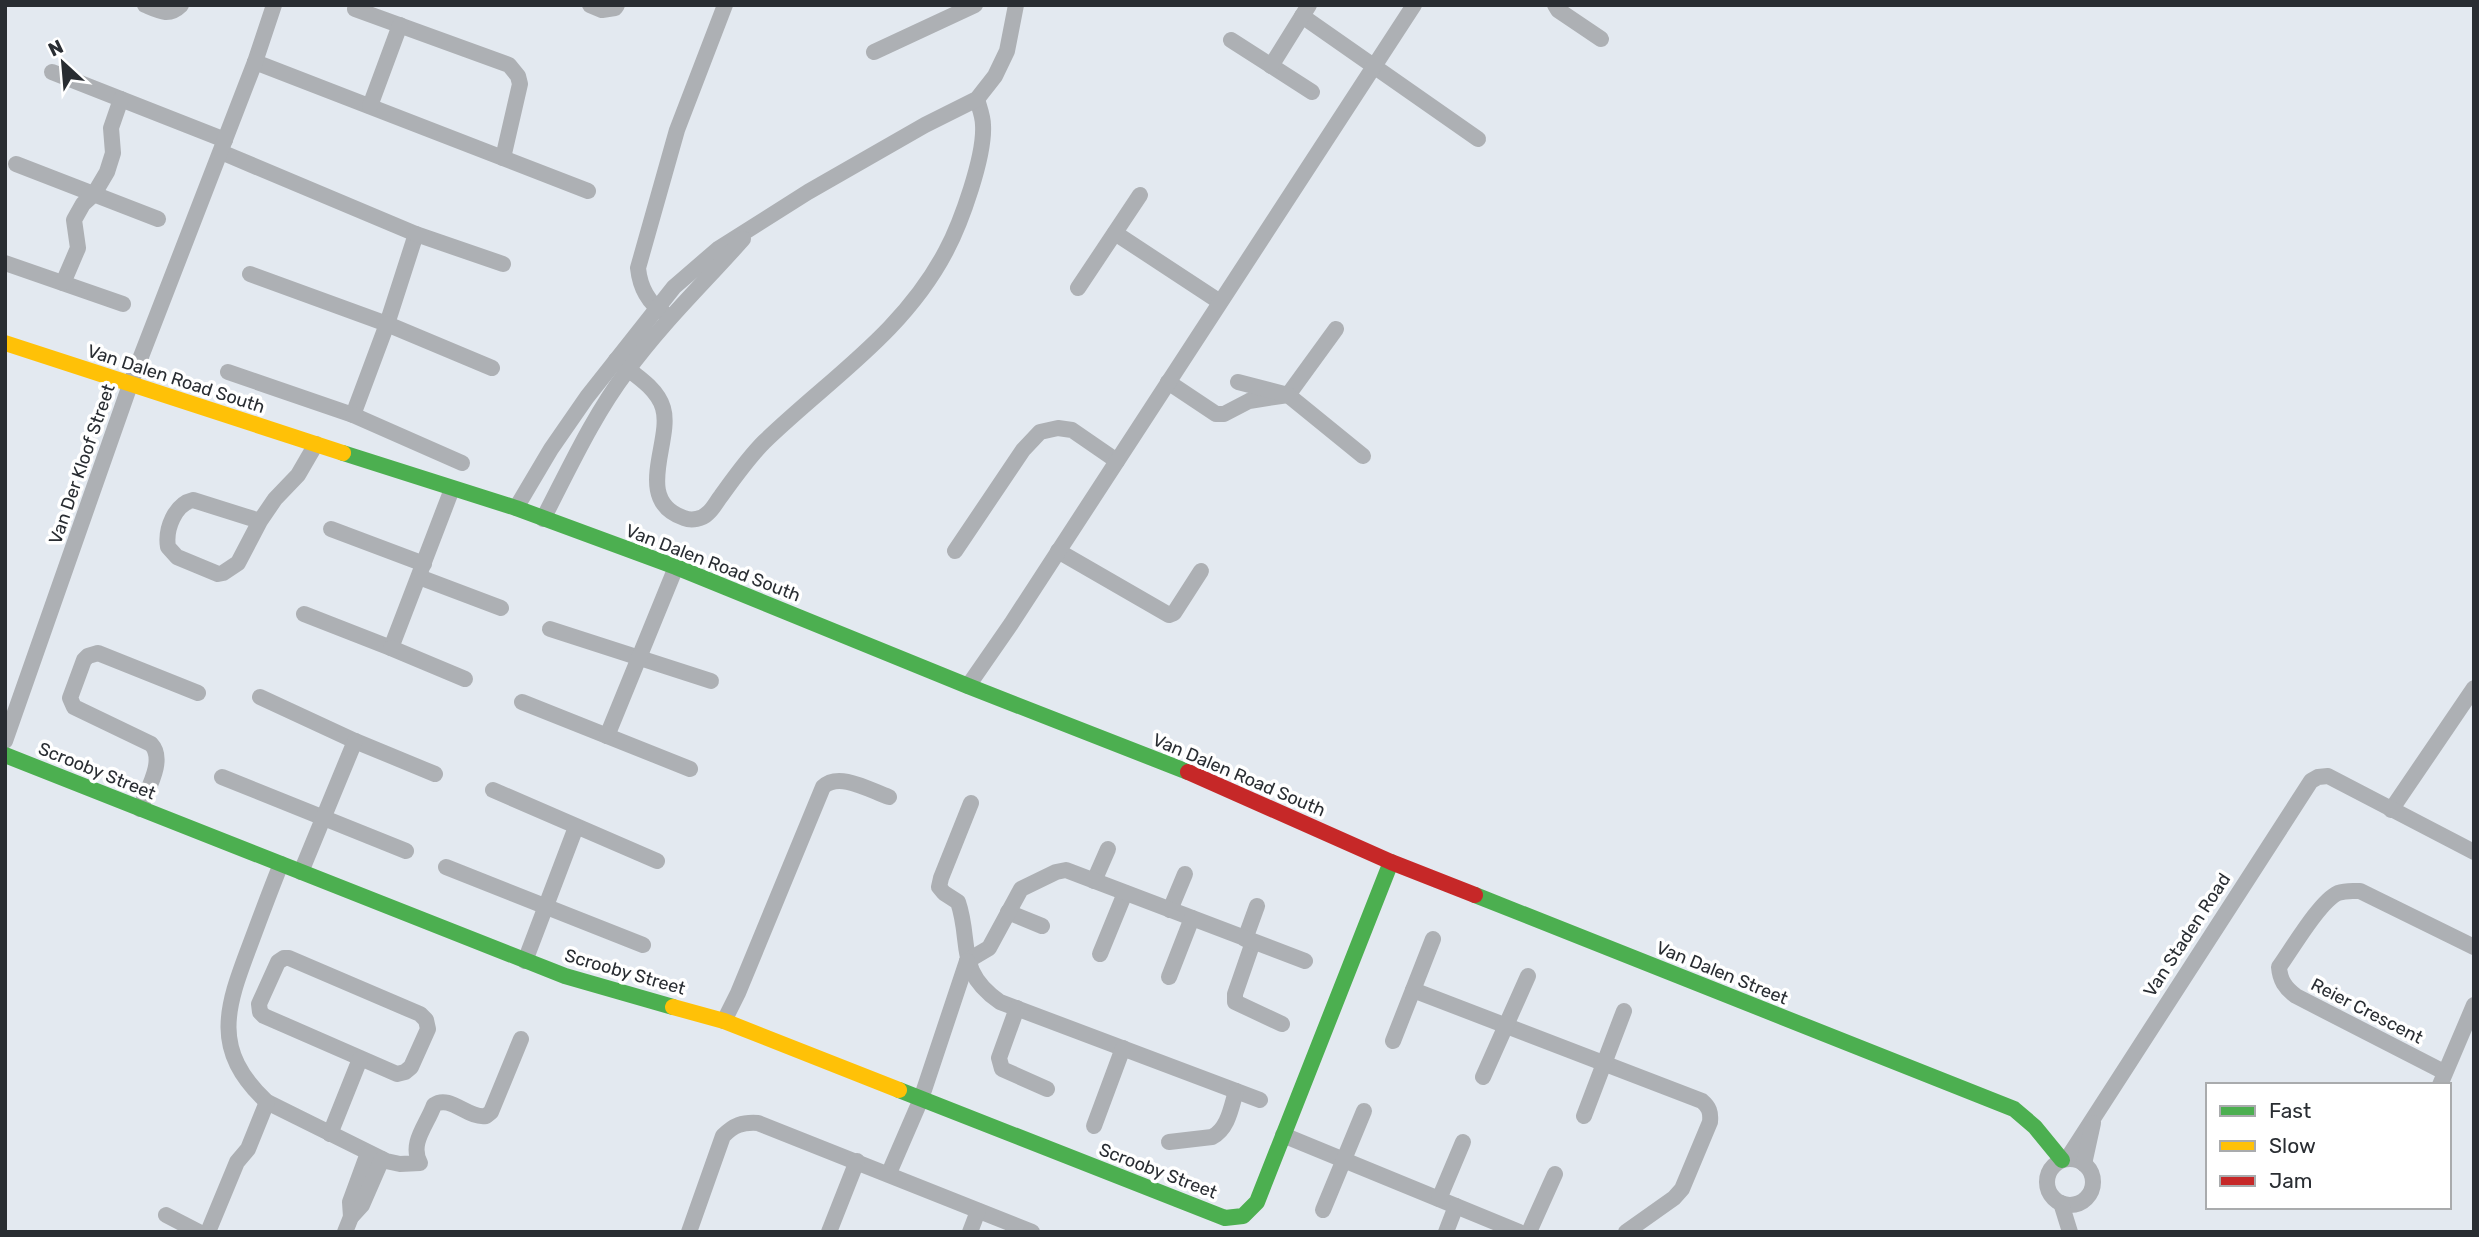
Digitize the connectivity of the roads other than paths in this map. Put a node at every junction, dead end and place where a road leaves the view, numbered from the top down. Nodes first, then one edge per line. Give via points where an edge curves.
1 (145, 5) edge
2 (181, 5) edge
3 (274, 5) edge
4 (590, 5) edge
5 (617, 5) edge
6 (724, 5) edge
7 (975, 5) edge
8 (1016, 5) edge
9 (1414, 5) edge
10 (1555, 5) edge
11 (355, 9) dead end
12 (1306, 11) edge
13 (400, 25) junction
14 (1601, 38) dead end
15 (1231, 40) dead end
16 (874, 52) dead end
17 (255, 62) junction
18 (1271, 66) junction
19 (1374, 67) junction
20 (52, 72) dead end
21 (1312, 92) dead end
22 (121, 99) junction
23 (977, 99) junction
24 (370, 106) junction
25 (1478, 139) dead end
26 (223, 146) junction
27 (503, 158) junction
28 (16, 164) dead end
29 (588, 191) dead end
30 (94, 194) junction
31 (1140, 195) dead end
32 (158, 219) dead end
33 (1115, 233) junction
34 (416, 234) junction
35 (5, 263) edge
36 (503, 264) dead end
37 (250, 274) dead end
38 (63, 283) junction
39 (1078, 288) dead end
40 (1220, 302) junction
41 (122, 304) dead end
42 (663, 312) junction
43 (387, 324) junction
44 (1336, 329) dead end
45 (5, 343) edge
46 (622, 365) junction
47 (492, 368) dead end
48 (228, 372) dead end
49 (1168, 382) junction
50 (1238, 382) dead end
51 (130, 385) junction
52 (1288, 395) junction
53 (354, 415) junction
54 (316, 444) junction
55 (1363, 456) dead end
56 (1117, 461) junction
57 (462, 463) dead end
58 (452, 489) junction
59 (516, 508) junction
60 (543, 519) junction
61 (260, 521) junction
62 (331, 529) dead end
63 (955, 551) dead end
64 (1058, 551) junction
65 (676, 567) junction
66 (421, 571) junction
67 (1200, 571) dead end
68 (500, 608) dead end
69 (304, 614) dead end
70 (550, 629) dead end
71 (391, 648) junction
72 (639, 658) junction
73 (465, 679) dead end
74 (711, 681) dead end
75 (968, 686) junction
76 (2474, 688) edge
77 (198, 693) dead end
78 (260, 697) dead end
79 (522, 702) dead end
80 (607, 736) junction
81 (5, 741) edge
82 (355, 741) junction
83 (5, 755) edge
84 (690, 769) dead end
85 (435, 774) dead end
86 (222, 777) dead end
87 (493, 790) dead end
88 (889, 797) dead end
89 (971, 803) dead end
90 (140, 809) junction
91 (2391, 810) junction
92 (323, 818) junction
93 (576, 827) junction
94 (1108, 849) dead end
95 (406, 850) dead end
96 (2474, 852) edge
97 (657, 861) dead end
98 (1391, 862) junction
99 (281, 864) junction
100 (446, 867) dead end
101 (301, 872) junction
102 (1185, 874) dead end
103 (1094, 881) junction
104 (1125, 893) junction
105 (546, 906) junction
106 (1257, 906) dead end
107 (1170, 910) junction
108 (1008, 912) junction
109 (1192, 918) junction
110 (1042, 926) dead end
111 (1433, 939) dead end
112 (1249, 940) junction
113 (643, 945) dead end
114 (2474, 947) edge
115 (1100, 954) dead end
116 (525, 961) junction
117 (967, 961) junction
118 (1305, 961) dead end
119 (1528, 976) dead end
120 (1169, 977) dead end
121 (1413, 990) junction
122 (2474, 1005) edge
123 (1017, 1008) junction
124 (1624, 1011) dead end
125 (724, 1021) junction
126 (1282, 1024) dead end
127 (1506, 1026) junction
128 (521, 1039) dead end
129 (1393, 1041) dead end
130 (1123, 1048) junction
131 (360, 1059) junction
132 (1604, 1063) junction
133 (1483, 1077) dead end
134 (2442, 1079) edge
135 (1047, 1089) dead end
136 (1236, 1091) junction
137 (262, 1098) junction
138 (921, 1099) junction
139 (1260, 1100) dead end
140 (2096, 1110) junction
141 (1364, 1111) dead end
142 (1584, 1116) dead end
143 (1094, 1126) dead end
144 (330, 1133) junction
145 (1283, 1135) junction
146 (1169, 1142) dead end
147 (1463, 1142) dead end
148 (375, 1156) junction
149 (1344, 1160) junction
150 (856, 1161) junction
151 (2059, 1163) junction
152 (2084, 1164) junction
153 (889, 1173) junction
154 (1555, 1174) dead end
155 (1439, 1199) junction
156 (2061, 1203) junction
157 (2080, 1203) junction
158 (1456, 1206) junction
159 (1323, 1210) dead end
160 (978, 1211) junction
161 (166, 1215) dead end
162 (348, 1224) edge
163 (2069, 1230) edge
164 (199, 1232) edge
165 (208, 1232) edge
166 (689, 1232) edge
167 (829, 1232) edge
168 (970, 1232) edge
169 (1032, 1232) edge
170 (1446, 1232) edge
171 (1519, 1232) edge
172 (1529, 1232) edge
173 (1626, 1232) edge

1 - 2 street via 165,13
3 - 17 street, Van Der Kloof Street
4 - 5 street via 602,10
6 - 42 street via 677,130 638,268 646,296
7 - 16 street
8 - 23 street via 1007,51
9 - 19 street
10 - 14 street
11 - 13 street
12 - 18 street
12 - 19 street
13 - 24 street
13 - 27 street via 509,65 518,76
15 - 18 street
17 - 24 street
17 - 26 street, Van Der Kloof Street
18 - 21 street
19 - 25 street
19 - 40 street
20 - 22 street
22 - 26 street
22 - 30 street via 111,128 113,153
23 - 42 street via 851,166 718,249 674,287
23 - 46 street via 984,126 969,196 946,251 911,306 871,348 758,448 708,513 696,520 685,519 663,504 657,478 664,410 656,394
24 - 27 street
26 - 34 street
26 - 51 street, Van Der Kloof Street
27 - 29 street
28 - 30 street
30 - 32 street
30 - 38 street via 74,220 78,248
31 - 33 street
33 - 39 street
33 - 40 street
34 - 36 street
34 - 43 street
35 - 38 street
37 - 43 street
38 - 41 street
40 - 49 street
42 - 46 street
43 - 47 street
43 - 53 street
44 - 52 street
45 - 51 street, Van Dalen Road South
46 - 59 street via 551,449
46 - 60 street
48 - 53 street
49 - 52 street via 1216,414 1249,401
49 - 56 street
50 - 52 street
51 - 54 street, Van Dalen Road South
51 - 81 street, Van Der Kloof Street
52 - 55 street
53 - 57 street
54 - 58 street, Van Dalen Road South
54 - 61 street via 298,475
56 - 63 street via 1072,430 1040,432
56 - 64 street
58 - 59 street, Van Dalen Road South
58 - 66 street
59 - 60 street, Van Dalen Road South
60 - 65 street, Van Dalen Road South
61 - 61 street via 244,555 223,573 177,558 168,547 178,507 193,500
62 - 66 street
64 - 67 street via 1169,615
64 - 75 street
65 - 72 street
65 - 75 street, Van Dalen Road South
66 - 68 street
66 - 71 street
69 - 71 street
70 - 72 street
71 - 73 street
72 - 74 street
72 - 80 street
75 - 98 street, Van Dalen Road South via 1188,772
76 - 91 street
77 - 90 street via 98,653 83,660 71,698 74,707 155,749 157,762
78 - 82 street
79 - 80 street
80 - 84 street
82 - 85 street
82 - 92 street
83 - 90 street, Scrooby Street
86 - 92 street
87 - 93 street
88 - 125 street via 840,780 823,787
89 - 117 street via 939,883 941,891 960,906
90 - 99 street, Scrooby Street
91 - 96 street
91 - 140 street, Van Staden Road via 2328,776 2311,781
92 - 95 street
92 - 101 street
93 - 97 street
93 - 105 street
94 - 103 street
98 - 145 street
98 - 151 street, Van Dalen Street via 2014,1109 2035,1127
99 - 101 street, Scrooby Street
99 - 137 street via 235,981 228,1017 233,1057
100 - 105 street
101 - 116 street, Scrooby Street
102 - 107 street
103 - 104 street
103 - 108 street via 1066,870 1056,872 1025,885
104 - 107 street
104 - 115 street
105 - 113 street
105 - 116 street
106 - 112 street
107 - 109 street
108 - 110 street
108 - 117 street via 989,948
109 - 112 street
109 - 120 street
111 - 121 street
112 - 118 street
112 - 126 street via 1235,1002
114 - 134 street, Reier Crescent via 2360,891 2348,890 2323,906 2279,967 2280,977 2296,996
116 - 125 street, Scrooby Street
117 - 123 street via 985,990
117 - 138 street
119 - 127 street
121 - 127 street
121 - 129 street
122 - 134 street
123 - 130 street
123 - 135 street via 998,1062 1002,1069
124 - 132 street
125 - 138 street, Scrooby Street
127 - 132 street
127 - 133 street
128 - 148 street via 491,1112 474,1115 446,1101 438,1102 416,1146 420,1163 400,1164
130 - 136 street
130 - 143 street
131 - 131 street via 260,1012 259,1004 278,962 289,958 426,1020 428,1029 405,1072 397,1074
131 - 144 street
132 - 142 street
132 - 173 street via 1702,1101 1711,1114 1682,1189
136 - 139 street
136 - 146 street via 1217,1134
137 - 144 street
137 - 165 street via 248,1149 237,1162
138 - 145 street, Scrooby Street via 1237,1219 1257,1202
138 - 153 street
140 - 151 street, Van Staden Road
140 - 152 street, Van Staden Road
141 - 149 street
144 - 148 street
145 - 149 street
147 - 155 street
148 - 162 street via 362,1205
149 - 155 street
149 - 159 street
150 - 153 street
150 - 166 street via 758,1123 732,1126 723,1136
150 - 167 street
151 - 152 street
151 - 156 street via 2047,1187
152 - 157 street via 2093,1184
153 - 160 street
154 - 172 street
155 - 158 street
156 - 157 street
156 - 163 street
157 - 163 street
158 - 170 street
158 - 171 street
160 - 168 street
160 - 169 street
161 - 164 street

